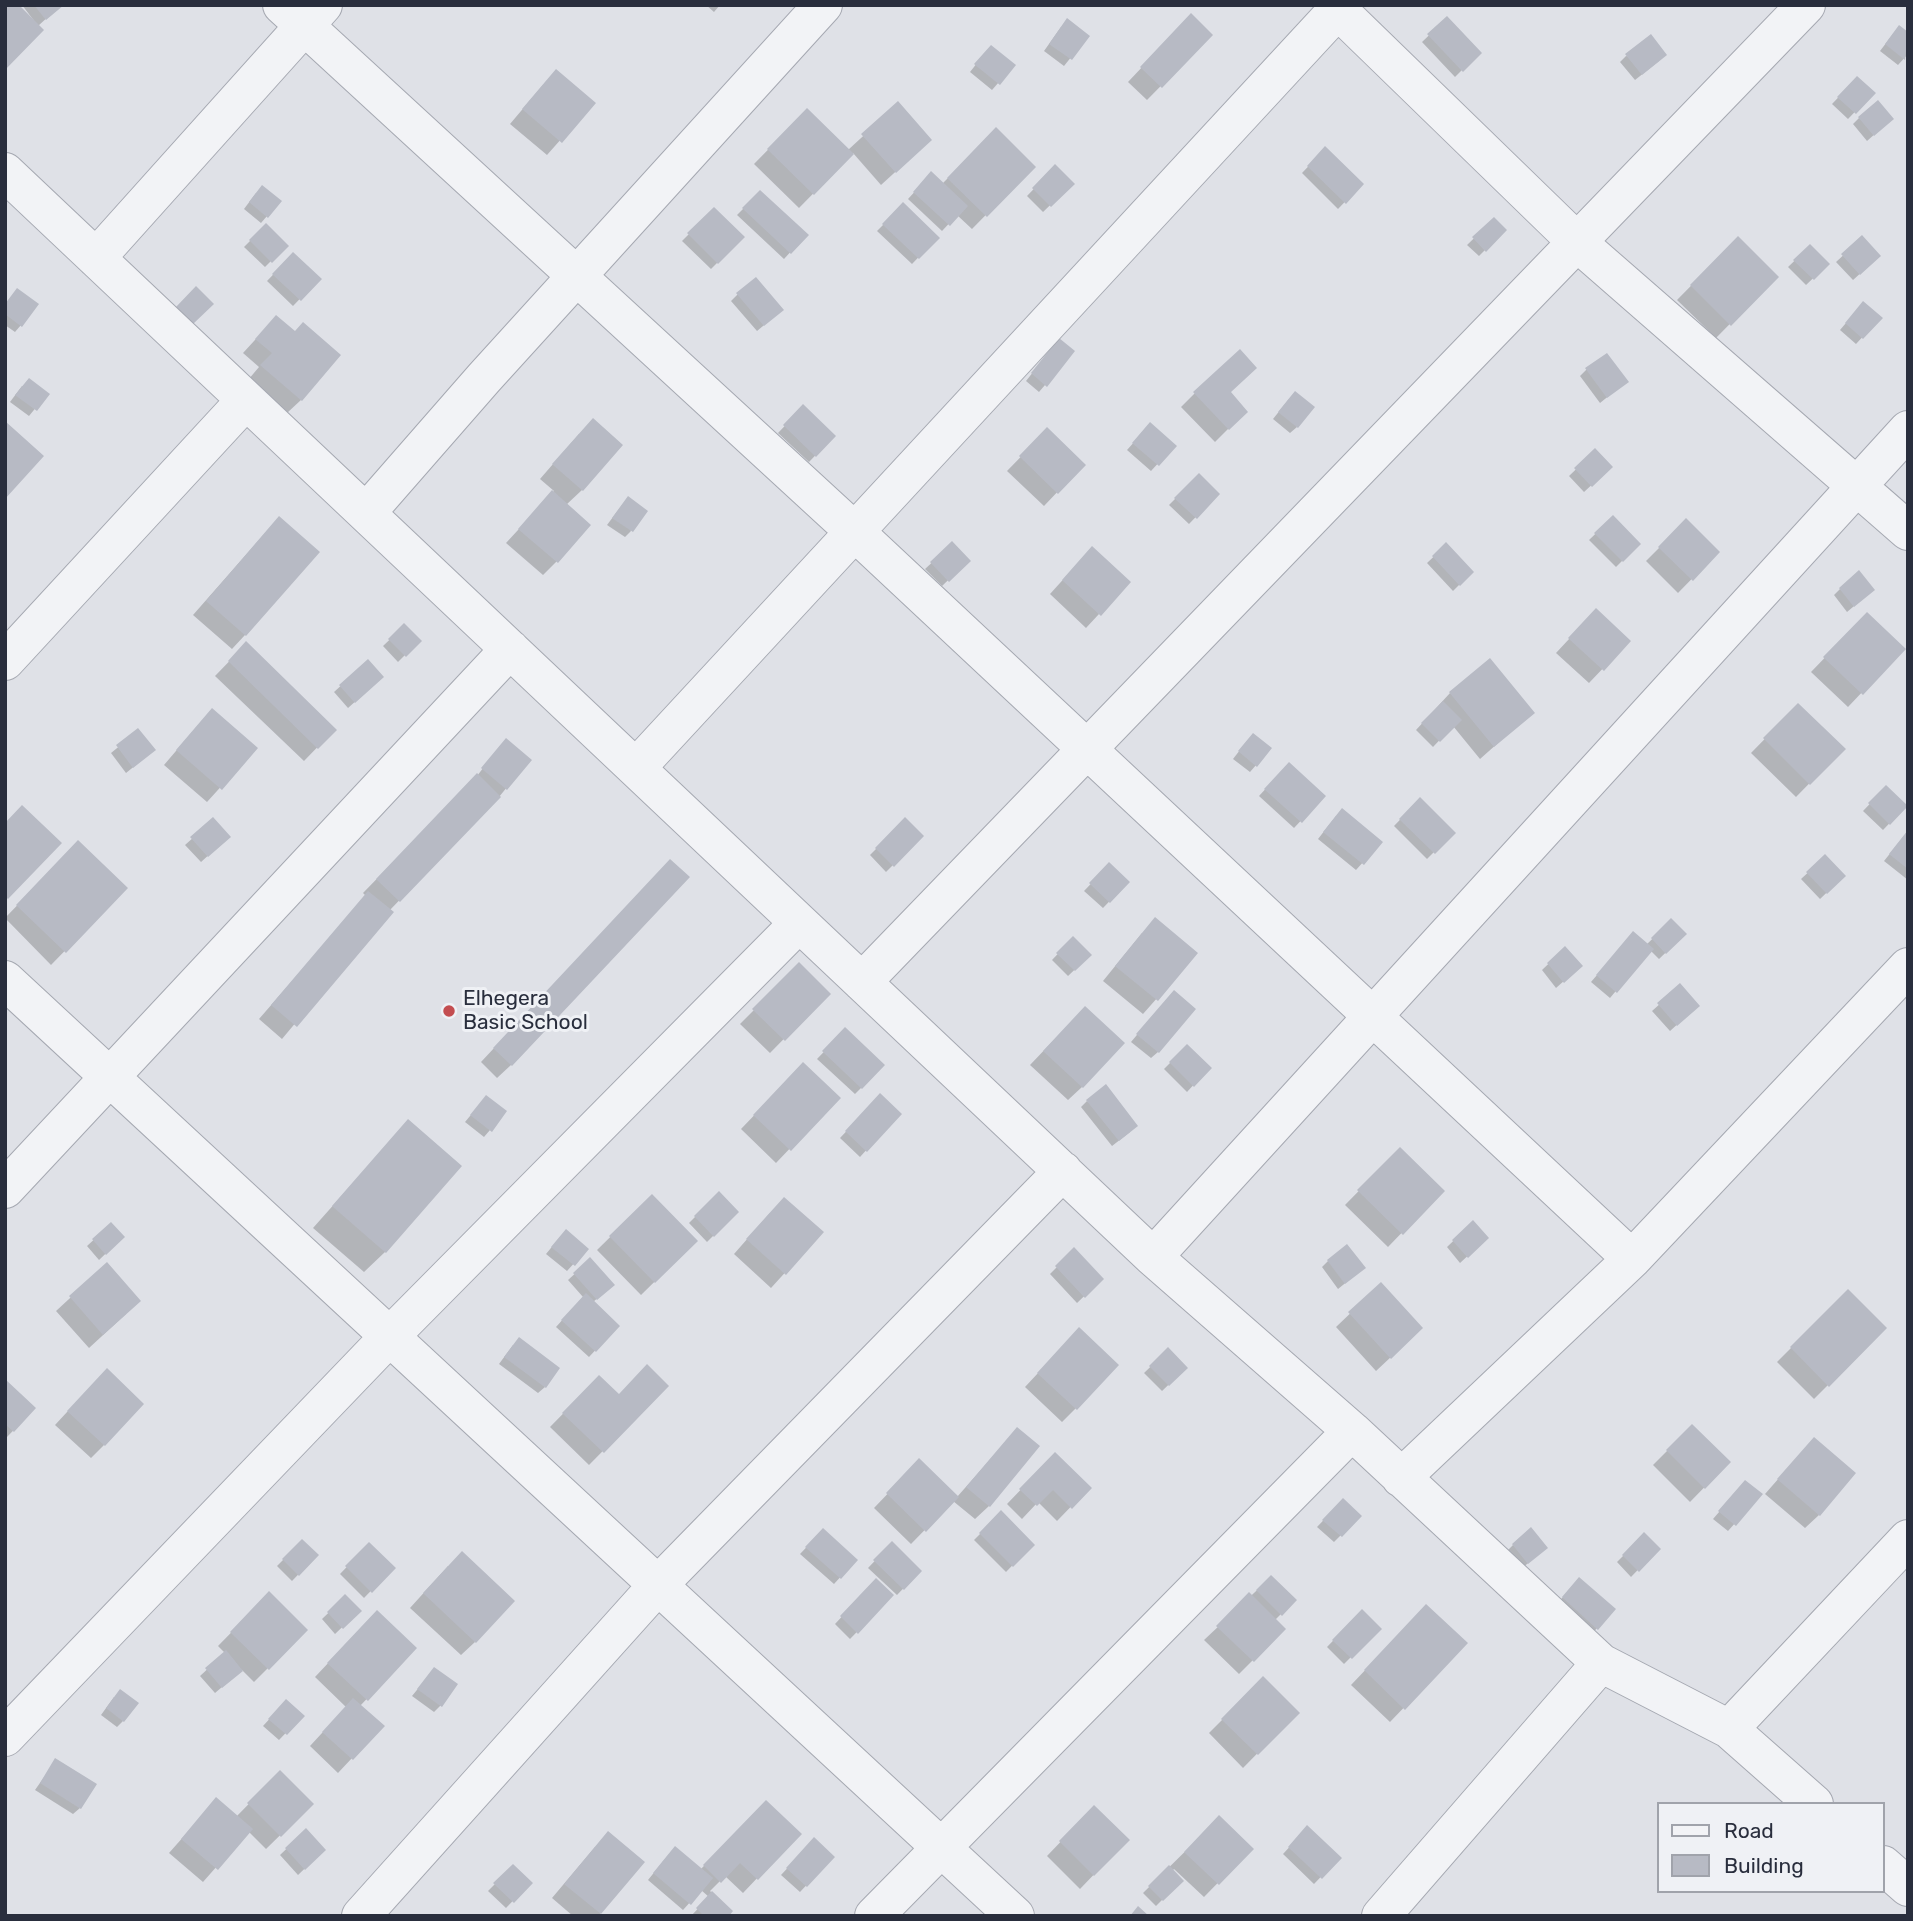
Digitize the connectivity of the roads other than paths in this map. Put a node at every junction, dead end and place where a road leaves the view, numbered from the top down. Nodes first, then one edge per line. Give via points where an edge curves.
1 (823, 5) edge
2 (1806, 5) edge
3 (1338, 7) edge
4 (304, 12) edge
5 (5, 173) edge
6 (1578, 243) junction
7 (96, 258) junction
8 (577, 276) junction
9 (246, 400) junction
10 (1908, 430) edge
11 (1857, 485) junction
12 (366, 513) junction
13 (1908, 531) edge
14 (855, 532) junction
15 (510, 649) junction
16 (5, 661) edge
17 (1087, 750) junction
18 (636, 768) junction
19 (799, 923) junction
20 (1908, 967) edge
21 (5, 980) edge
22 (862, 982) junction
23 (1374, 1016) junction
24 (110, 1077) junction
25 (1063, 1171) junction
26 (5, 1189) edge
27 (1153, 1257) junction
28 (1632, 1259) junction
29 (390, 1336) junction
30 (1352, 1431) junction
31 (1401, 1478) junction
32 (1908, 1539) edge
33 (657, 1584) junction
34 (1601, 1662) junction
35 (1729, 1729) junction
36 (5, 1737) edge
37 (1812, 1802) edge
38 (940, 1846) junction
39 (1885, 1867) edge
40 (1908, 1887) edge
41 (361, 1916) edge
42 (874, 1916) edge
43 (1015, 1916) edge
44 (1381, 1916) edge

1 - 8 street
2 - 6 street
3 - 6 street
3 - 14 street
4 - 7 street
4 - 8 street
5 - 7 street
6 - 11 street
6 - 17 street
7 - 9 street
8 - 12 street
8 - 14 street
9 - 12 street
9 - 16 street
10 - 11 street
11 - 13 street
11 - 23 street
12 - 15 street
14 - 17 street
14 - 18 street
15 - 18 street
15 - 24 street
17 - 22 street
17 - 23 street
18 - 19 street
19 - 22 street
19 - 29 street
20 - 28 street
21 - 24 street
22 - 25 street
23 - 27 street
23 - 28 street
24 - 26 street
24 - 29 street
25 - 27 street
25 - 33 street
27 - 30 street
28 - 31 street
29 - 33 street
29 - 36 street
30 - 31 street
30 - 38 street
31 - 34 street
32 - 35 street
33 - 38 street
33 - 41 street
34 - 35 street
34 - 44 street
35 - 37 street
38 - 42 street
38 - 43 street
39 - 40 street

